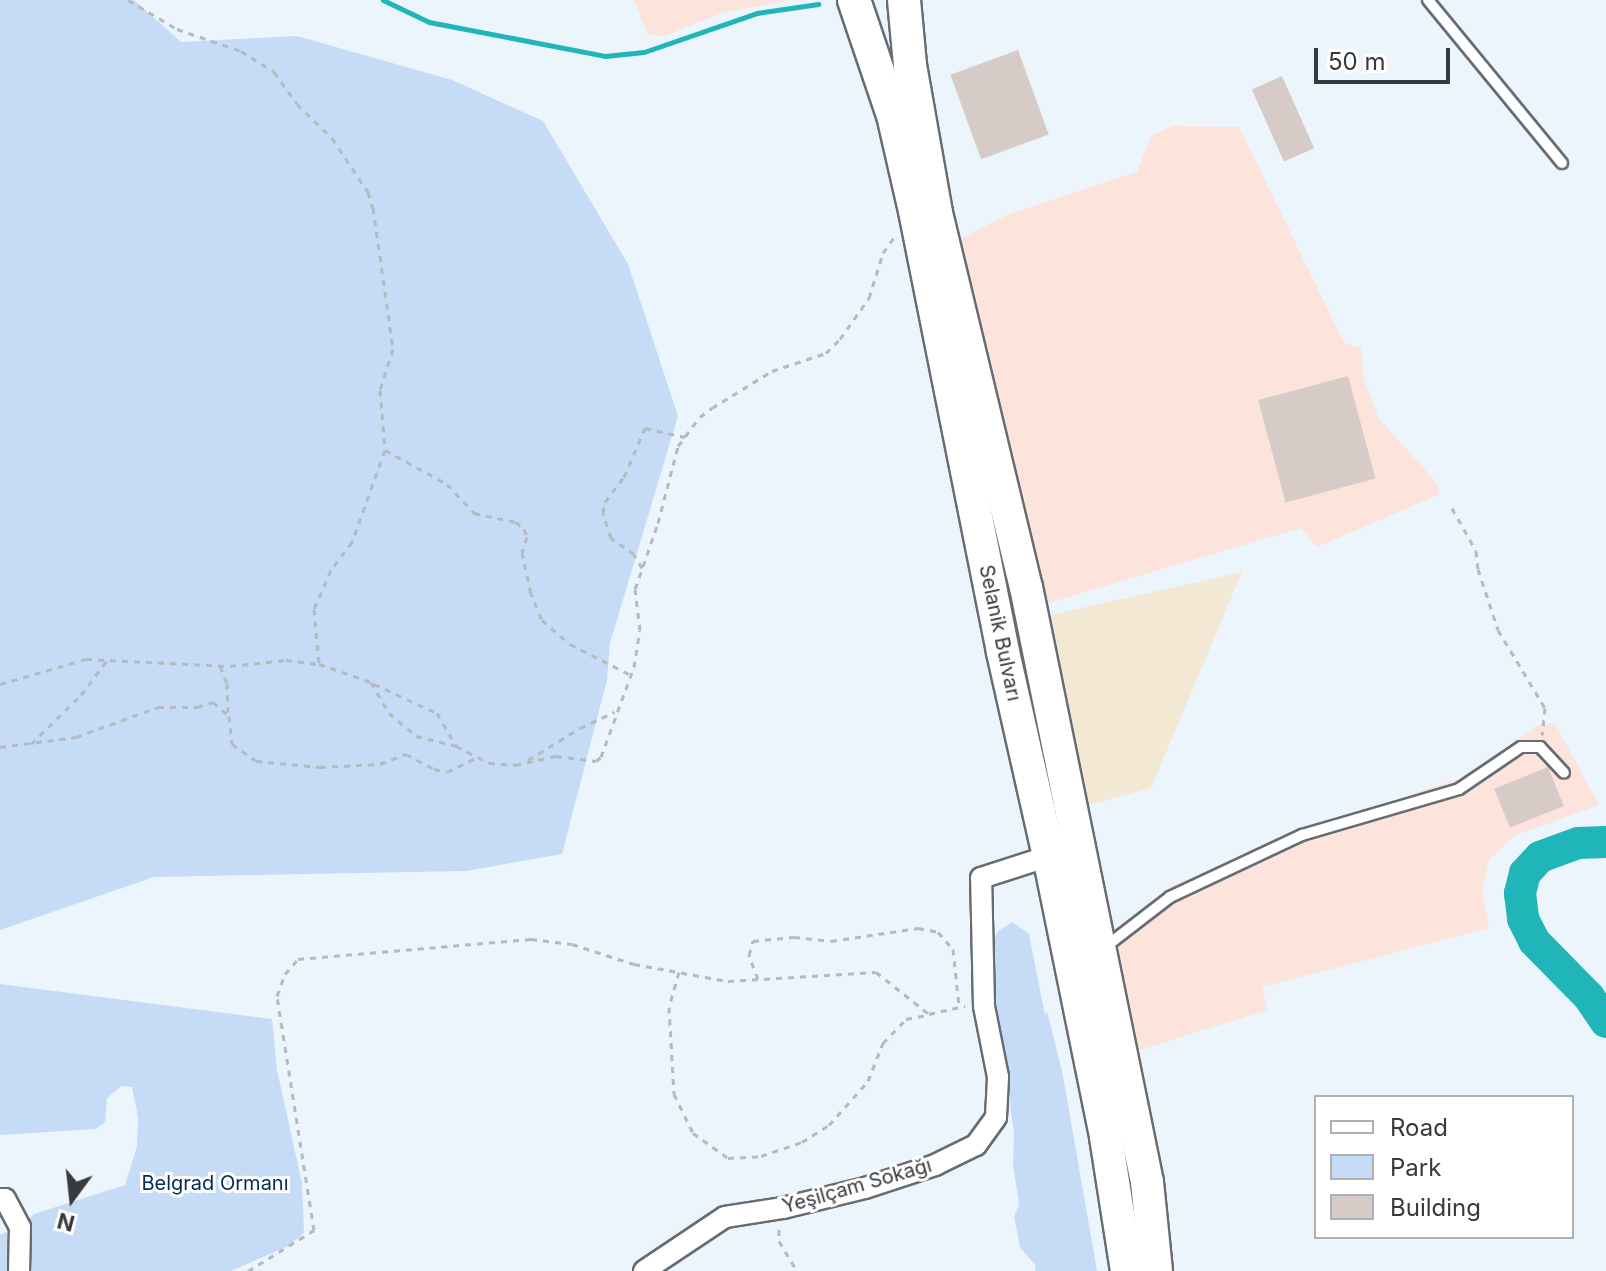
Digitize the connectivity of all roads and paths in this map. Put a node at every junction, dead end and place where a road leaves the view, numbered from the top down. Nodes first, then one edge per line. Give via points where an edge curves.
1 (128, 0) edge
2 (854, 0) edge
3 (904, 0) edge
4 (1428, 0) edge
5 (1562, 163) dead end
6 (915, 211) junction
7 (685, 437) junction
8 (385, 450) junction
9 (1452, 508) dead end
10 (642, 568) junction
11 (108, 659) junction
12 (319, 664) junction
13 (220, 666) junction
14 (630, 675) junction
15 (371, 682) junction
16 (0, 684) edge
17 (615, 712) junction
18 (228, 713) junction
19 (30, 745) junction
20 (456, 746) junction
21 (0, 747) edge
22 (1540, 747) junction
23 (478, 757) junction
24 (523, 763) junction
25 (1564, 773) dead end
26 (1049, 856) junction
27 (1098, 950) junction
28 (679, 972) junction
29 (758, 979) junction
30 (959, 1006) junction
31 (984, 1006) junction
32 (929, 1014) junction
33 (0, 1199) edge
34 (777, 1209) junction
35 (19, 1271) edge
36 (248, 1271) edge
37 (644, 1271) edge
38 (797, 1271) edge
39 (1127, 1271) edge
40 (1156, 1271) edge

1 - 8 path via 177,29 241,51 274,72 332,138 368,192 393,349 380,390
2 - 6 main road, Selanik Bulvarı via 893,115
3 - 27 main road, Selanik Bulvarı via 936,213 1026,587
4 - 5 lane
6 - 7 path via 883,253 869,298 826,353 772,371 730,396 700,417
6 - 26 main road, Selanik Bulvarı
7 - 10 path via 672,462
7 - 10 path via 645,428 624,477 605,502 611,538 634,554
8 - 12 path via 352,542 331,570 314,609
8 - 14 path via 447,484 474,513 516,522 524,529 522,552 542,620 570,644
9 - 22 path via 1476,551 1498,630 1545,708
10 - 14 path via 635,589 640,630
11 - 13 path
11 - 16 path via 69,662
11 - 19 path via 81,695
12 - 13 path via 286,660
12 - 15 path
13 - 18 path via 227,683
14 - 17 path
15 - 20 path via 437,713
15 - 20 path via 403,727 427,740
17 - 24 path
17 - 24 path via 596,761 556,756
18 - 19 path via 213,702 158,707 76,737
18 - 23 path via 232,744 256,761 320,767 380,764 406,754 447,772
19 - 21 path
20 - 23 path
22 - 25 lane
22 - 27 lane via 1521,747 1459,789 1302,835 1170,897 1111,946
23 - 24 path via 501,765
26 - 31 street, Yeşilçam Sokağı via 981,878
26 - 39 main road, Selanik Bulvarı via 1106,1137
27 - 40 main road, Selanik Bulvarı via 1147,1182
28 - 29 path via 728,981
28 - 32 path via 669,1007 674,1094 693,1133 728,1158 761,1156 802,1142 829,1125 868,1081 883,1043 906,1019
28 - 36 path via 612,959 572,944 531,939 298,959 277,996 314,1230
29 - 30 path via 749,955 753,941 831,941 918,928 938,932 953,949
29 - 32 path via 876,972
30 - 31 path
30 - 32 path
31 - 34 street, Yeşilçam Sokağı via 998,1077 996,1117 976,1145 865,1188
33 - 35 street via 5,1199 20,1227
34 - 37 street, Yeşilçam Sokağı via 725,1217
34 - 38 path via 779,1241

